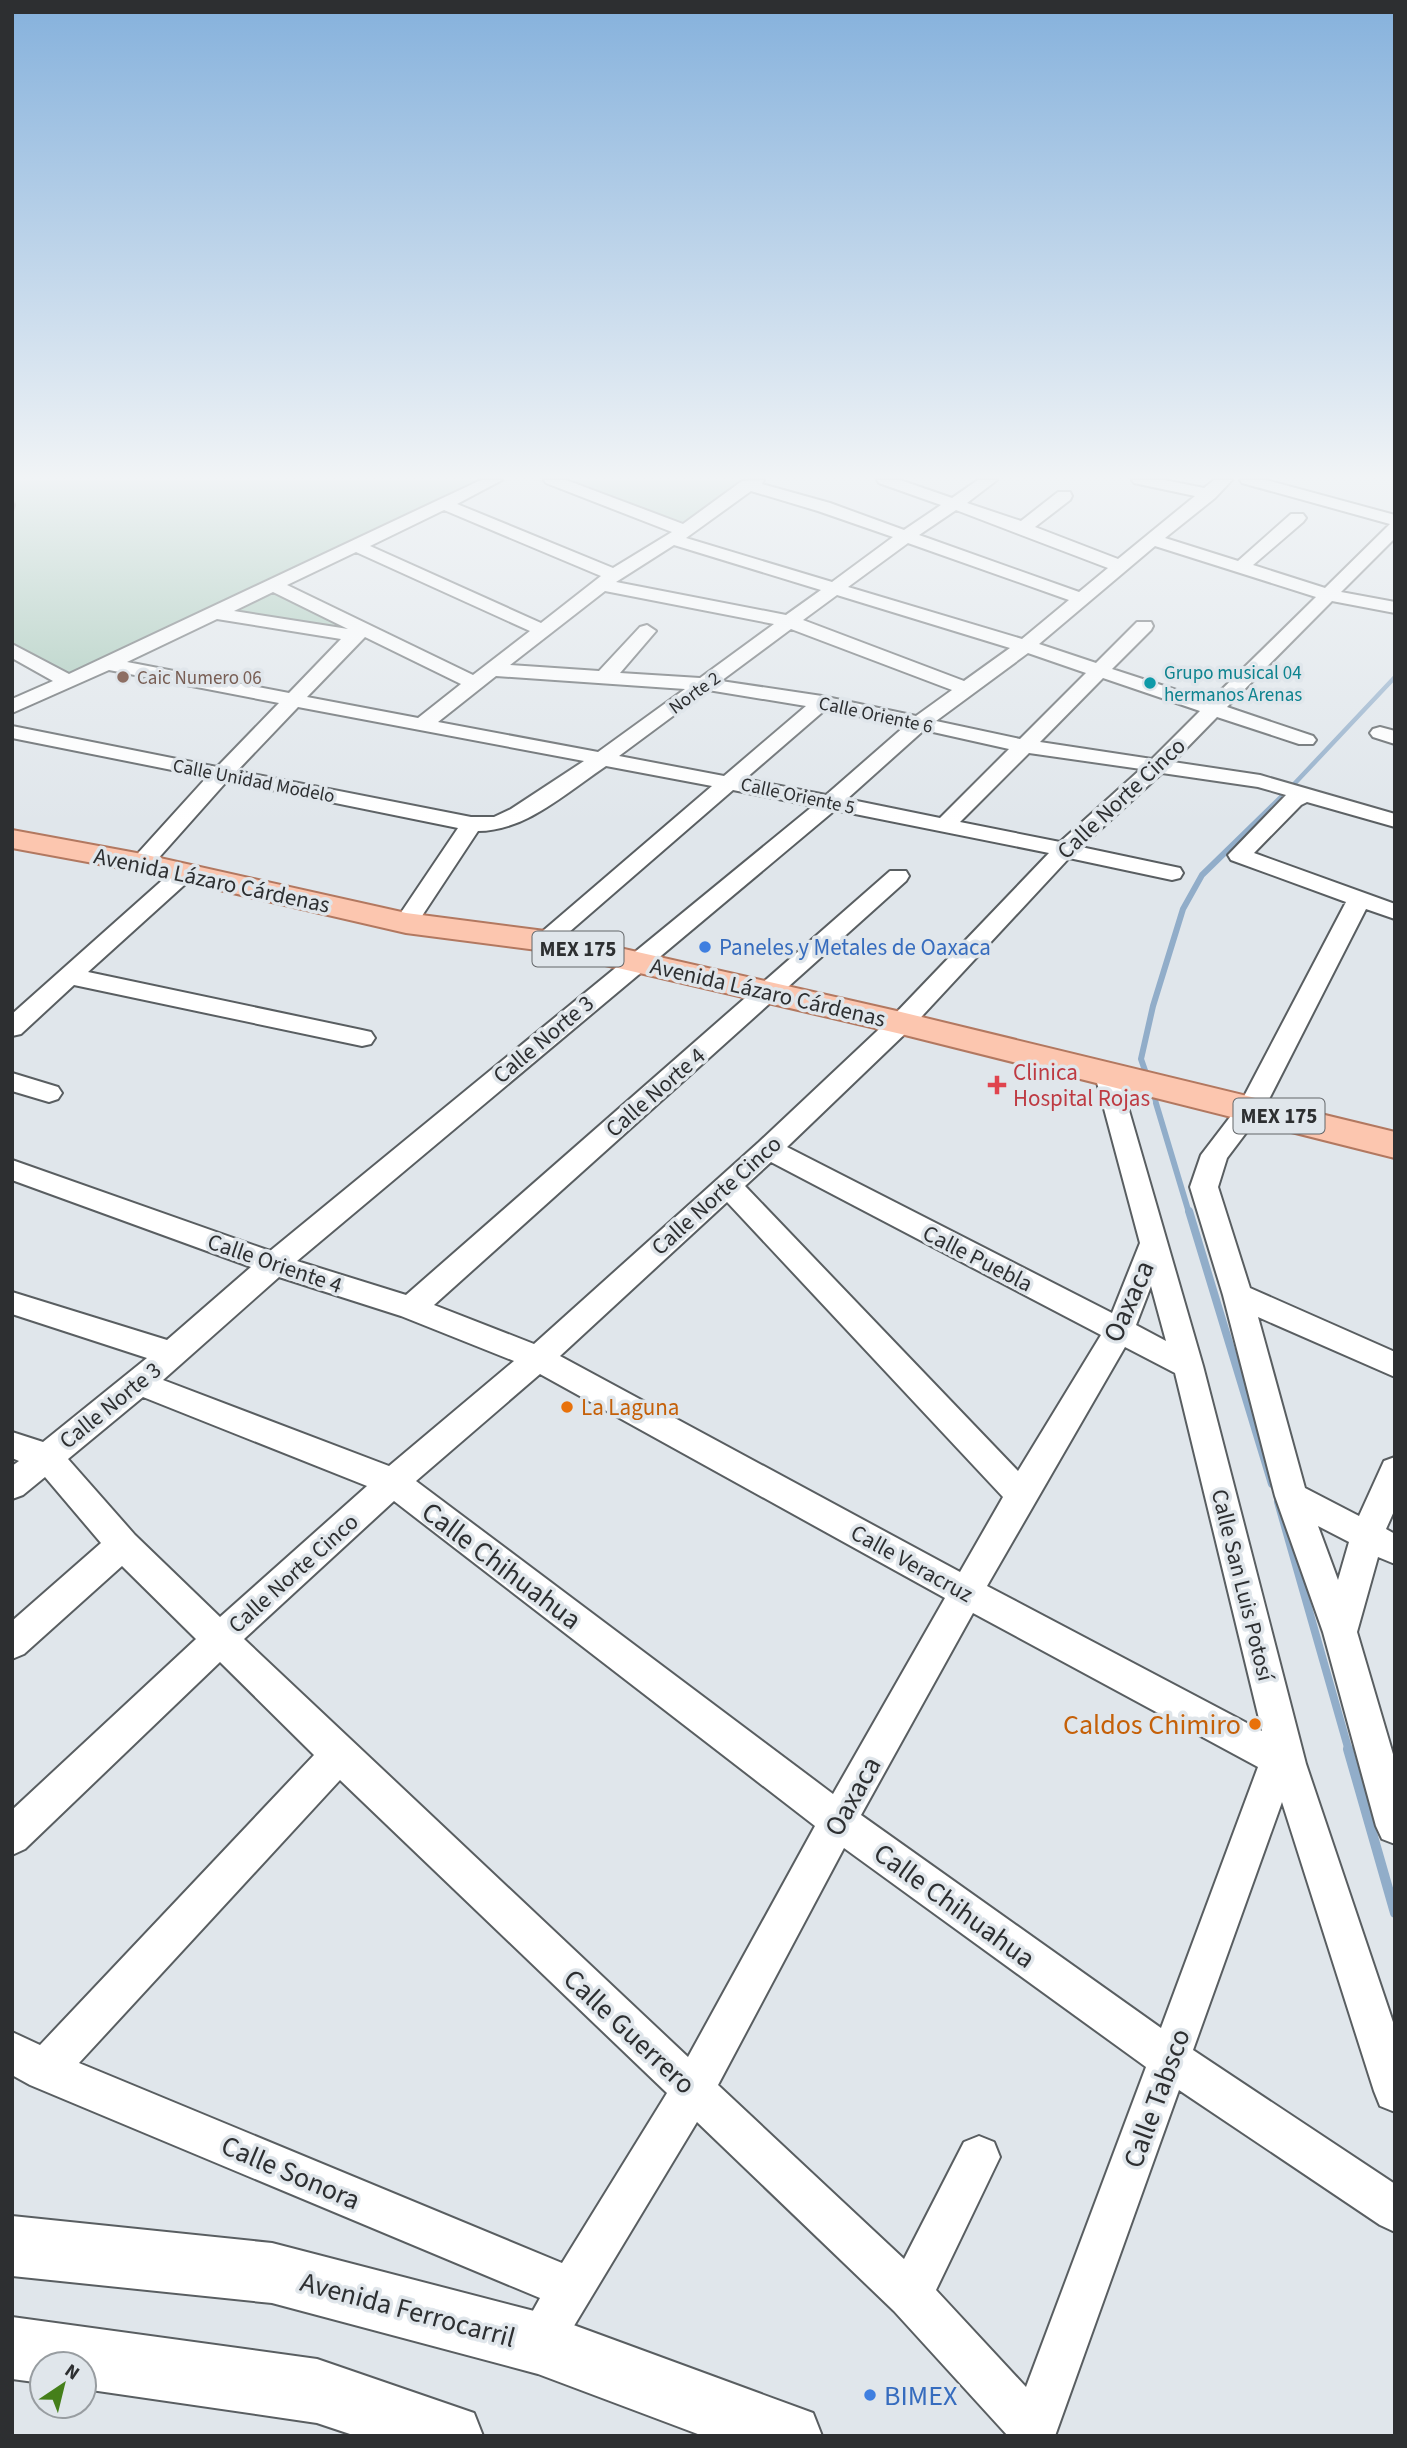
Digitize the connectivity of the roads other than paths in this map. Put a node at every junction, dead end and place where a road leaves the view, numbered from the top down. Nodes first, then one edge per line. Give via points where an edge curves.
1 (253, 594) edge
2 (291, 594) edge
3 (463, 594) edge
4 (589, 594) edge
5 (670, 594) edge
6 (825, 594) edge
7 (857, 594) edge
8 (1069, 594) edge
9 (1088, 594) edge
10 (1329, 595) joint
11 (1082, 599) junction
12 (1395, 608) edge
13 (214, 613) junction
14 (790, 622) junction
15 (1144, 626) dead end
16 (542, 630) junction
17 (647, 631) dead end
18 (355, 636) junction
19 (381, 639) junction
20 (1025, 646) junction
21 (12, 650) edge
22 (107, 664) junction
23 (1099, 671) junction
24 (482, 677) junction
25 (604, 678) junction
26 (68, 681) junction
27 (704, 684) junction
28 (964, 688) junction
29 (292, 701) junction
30 (822, 702) junction
31 (12, 707) edge
32 (1214, 709) junction
33 (423, 724) junction
34 (919, 724) junction
35 (12, 732) edge
36 (1306, 740) dead end
37 (1025, 746) junction
38 (600, 760) junction
39 (1157, 766) junction
40 (222, 774) junction
41 (728, 781) junction
42 (1300, 794) junction
43 (832, 801) junction
44 (1395, 821) edge
45 (471, 824) junction
46 (497, 824) joint
47 (944, 826) junction
48 (12, 839) edge
49 (1065, 849) junction
50 (147, 857) dead end
51 (184, 873) junction
52 (1172, 873) dead end
53 (898, 876) dead end
54 (1359, 900) junction
55 (1391, 904) edge
56 (406, 923) junction
57 (545, 941) junction
58 (635, 962) junction
59 (68, 976) junction
60 (768, 992) junction
61 (901, 1023) junction
62 (12, 1028) edge
63 (362, 1038) dead end
64 (12, 1082) edge
65 (1137, 1082) junction
66 (49, 1093) dead end
67 (1251, 1109) junction
68 (1395, 1144) edge
69 (768, 1149) junction
70 (12, 1170) edge
71 (728, 1185) junction
72 (1154, 1243) junction
73 (274, 1264) junction
74 (1238, 1295) junction
75 (12, 1303) edge
76 (411, 1308) junction
77 (1119, 1331) junction
78 (173, 1354) junction
79 (537, 1358) junction
80 (1395, 1365) edge
81 (1188, 1366) junction
82 (139, 1383) junction
83 (12, 1445) edge
84 (47, 1457) junction
85 (1395, 1470) edge
86 (393, 1482) junction
87 (12, 1485) edge
88 (1021, 1495) junction
89 (1292, 1496) junction
90 (1381, 1543) edge
91 (123, 1545) junction
92 (966, 1592) junction
93 (1340, 1632) junction
94 (220, 1639) junction
95 (12, 1643) edge
96 (339, 1755) junction
97 (1284, 1762) junction
98 (838, 1821) junction
99 (1395, 1825) edge
100 (12, 1836) edge
101 (1171, 2060) junction
102 (28, 2061) edge
103 (693, 2090) junction
104 (1395, 2091) edge
105 (979, 2157) dead end
106 (1395, 2210) edge
107 (12, 2246) edge
108 (572, 2289) junction
109 (910, 2295) junction
110 (538, 2343) junction
111 (12, 2348) edge
112 (1033, 2433) edge
113 (451, 2436) edge
114 (790, 2436) edge

1 - 13 street
2 - 19 street
3 - 16 street
4 - 16 street
5 - 14 street
6 - 14 street, Norte 2
7 - 20 street
8 - 11 street
9 - 11 street, Calle Norte 3
10 - 12 street
10 - 32 street, Calle Norte Cinco
11 - 20 street, Calle Norte 3
13 - 18 street
13 - 22 street
14 - 27 street, Norte 2
14 - 28 street
15 - 23 street
16 - 24 street
17 - 25 street
18 - 19 street
18 - 29 street
19 - 24 street
20 - 23 street
20 - 28 street, Calle Norte 3
21 - 26 street
22 - 26 street
22 - 29 street, Calle Oriente 5
23 - 32 street
23 - 37 street
24 - 25 street, Calle Oriente 6
24 - 33 street
25 - 27 street, Calle Oriente 6
26 - 31 street
27 - 30 street, Calle Oriente 6
27 - 38 street, Norte 2
28 - 34 street, Calle Norte 3
29 - 33 street, Calle Oriente 5
29 - 40 street
30 - 34 street, Calle Oriente 6
30 - 41 street
32 - 36 street
32 - 39 street, Calle Norte Cinco
33 - 38 street, Calle Oriente 5
34 - 37 street, Calle Oriente 6
34 - 43 street, Calle Norte 3
35 - 40 street, Calle Unidad Modelo
37 - 39 street, Calle Oriente 6
37 - 47 street
38 - 41 street, Calle Oriente 5
38 - 46 street, Norte 2
39 - 42 street, Calle Oriente 6 via 1266,783
39 - 49 street, Calle Norte Cinco
40 - 45 street, Calle Unidad Modelo
40 - 50 street
41 - 43 street, Calle Oriente 5
41 - 57 street
42 - 44 street, Calle Oriente 6
42 - 54 street via 1239,855
43 - 47 street, Calle Oriente 5
43 - 58 street, Calle Norte 3
45 - 46 street, Calle Unidad Modelo
45 - 56 street
47 - 49 street, Calle Oriente 5
48 - 51 main road, Avenida Lázaro Cárdenas / MEX 175
49 - 52 street, Calle Oriente 5
49 - 61 street, Calle Norte Cinco
51 - 56 main road, Avenida Lázaro Cárdenas / MEX 175
51 - 59 street
53 - 60 street, Calle Norte 4
54 - 55 street
54 - 67 street
56 - 57 main road, Avenida Lázaro Cárdenas / MEX 175
57 - 58 main road, Avenida Lázaro Cárdenas / MEX 175
58 - 60 main road, Avenida Lázaro Cárdenas / MEX 175
58 - 73 street, Calle Norte 3
59 - 62 street
59 - 63 street
60 - 61 main road, Avenida Lázaro Cárdenas / MEX 175
60 - 76 street, Calle Norte 4
61 - 65 main road, Avenida Lázaro Cárdenas / MEX 175
61 - 69 street, Calle Norte Cinco
64 - 66 street
65 - 67 main road, Avenida Lázaro Cárdenas / MEX 175
65 - 72 street, Calle San Luis Potosí
67 - 68 main road, Avenida Lázaro Cárdenas / MEX 175
67 - 74 street via 1214,1155 1204,1187
69 - 71 street, Calle Norte Cinco
69 - 77 street, Calle Puebla
70 - 73 street, Calle Oriente 4
71 - 79 street, Calle Norte Cinco
71 - 88 street
72 - 77 street, Oaxaca
72 - 81 street, Calle San Luis Potosí
73 - 76 street, Calle Oriente 4
73 - 78 street, Calle Norte 3
74 - 80 street
74 - 89 street
75 - 78 street
76 - 79 street, Calle Oriente 4
77 - 81 street, Calle Puebla
77 - 88 street, Oaxaca
78 - 82 street, Calle Norte 3
79 - 86 street, Calle Norte Cinco
79 - 92 street, Calle Veracruz
81 - 97 street, Calle San Luis Potosí
82 - 84 street, Calle Norte 3
82 - 86 street, Calle Chihuahua
83 - 84 street
84 - 87 street, Calle Norte 3
84 - 91 street, Calle Guerrero
85 - 90 street
86 - 94 street, Calle Norte Cinco
86 - 98 street, Calle Chihuahua
88 - 92 street, Oaxaca
89 - 90 street
89 - 93 street
90 - 93 street
91 - 94 street, Calle Guerrero
91 - 95 street
92 - 97 street, Calle Veracruz
92 - 98 street, Oaxaca
93 - 99 street
94 - 96 street, Calle Guerrero
94 - 100 street, Calle Norte Cinco
96 - 102 street
96 - 103 street, Calle Guerrero
97 - 101 street, Calle Tabsco
97 - 104 street, Calle San Luis Potosí
98 - 101 street, Calle Chihuahua
98 - 103 street, Oaxaca
101 - 106 street, Calle Chihuahua
101 - 112 street, Calle Tabsco
102 - 108 street, Calle Sonora
103 - 108 street, Oaxaca
103 - 109 street, Calle Guerrero
105 - 109 street
107 - 110 main road, Avenida Ferrocarril via 272,2273
108 - 110 street, Oaxaca
109 - 112 street, Calle Guerrero
110 - 114 main road, Avenida Ferrocarril
111 - 113 main road via 317,2391

